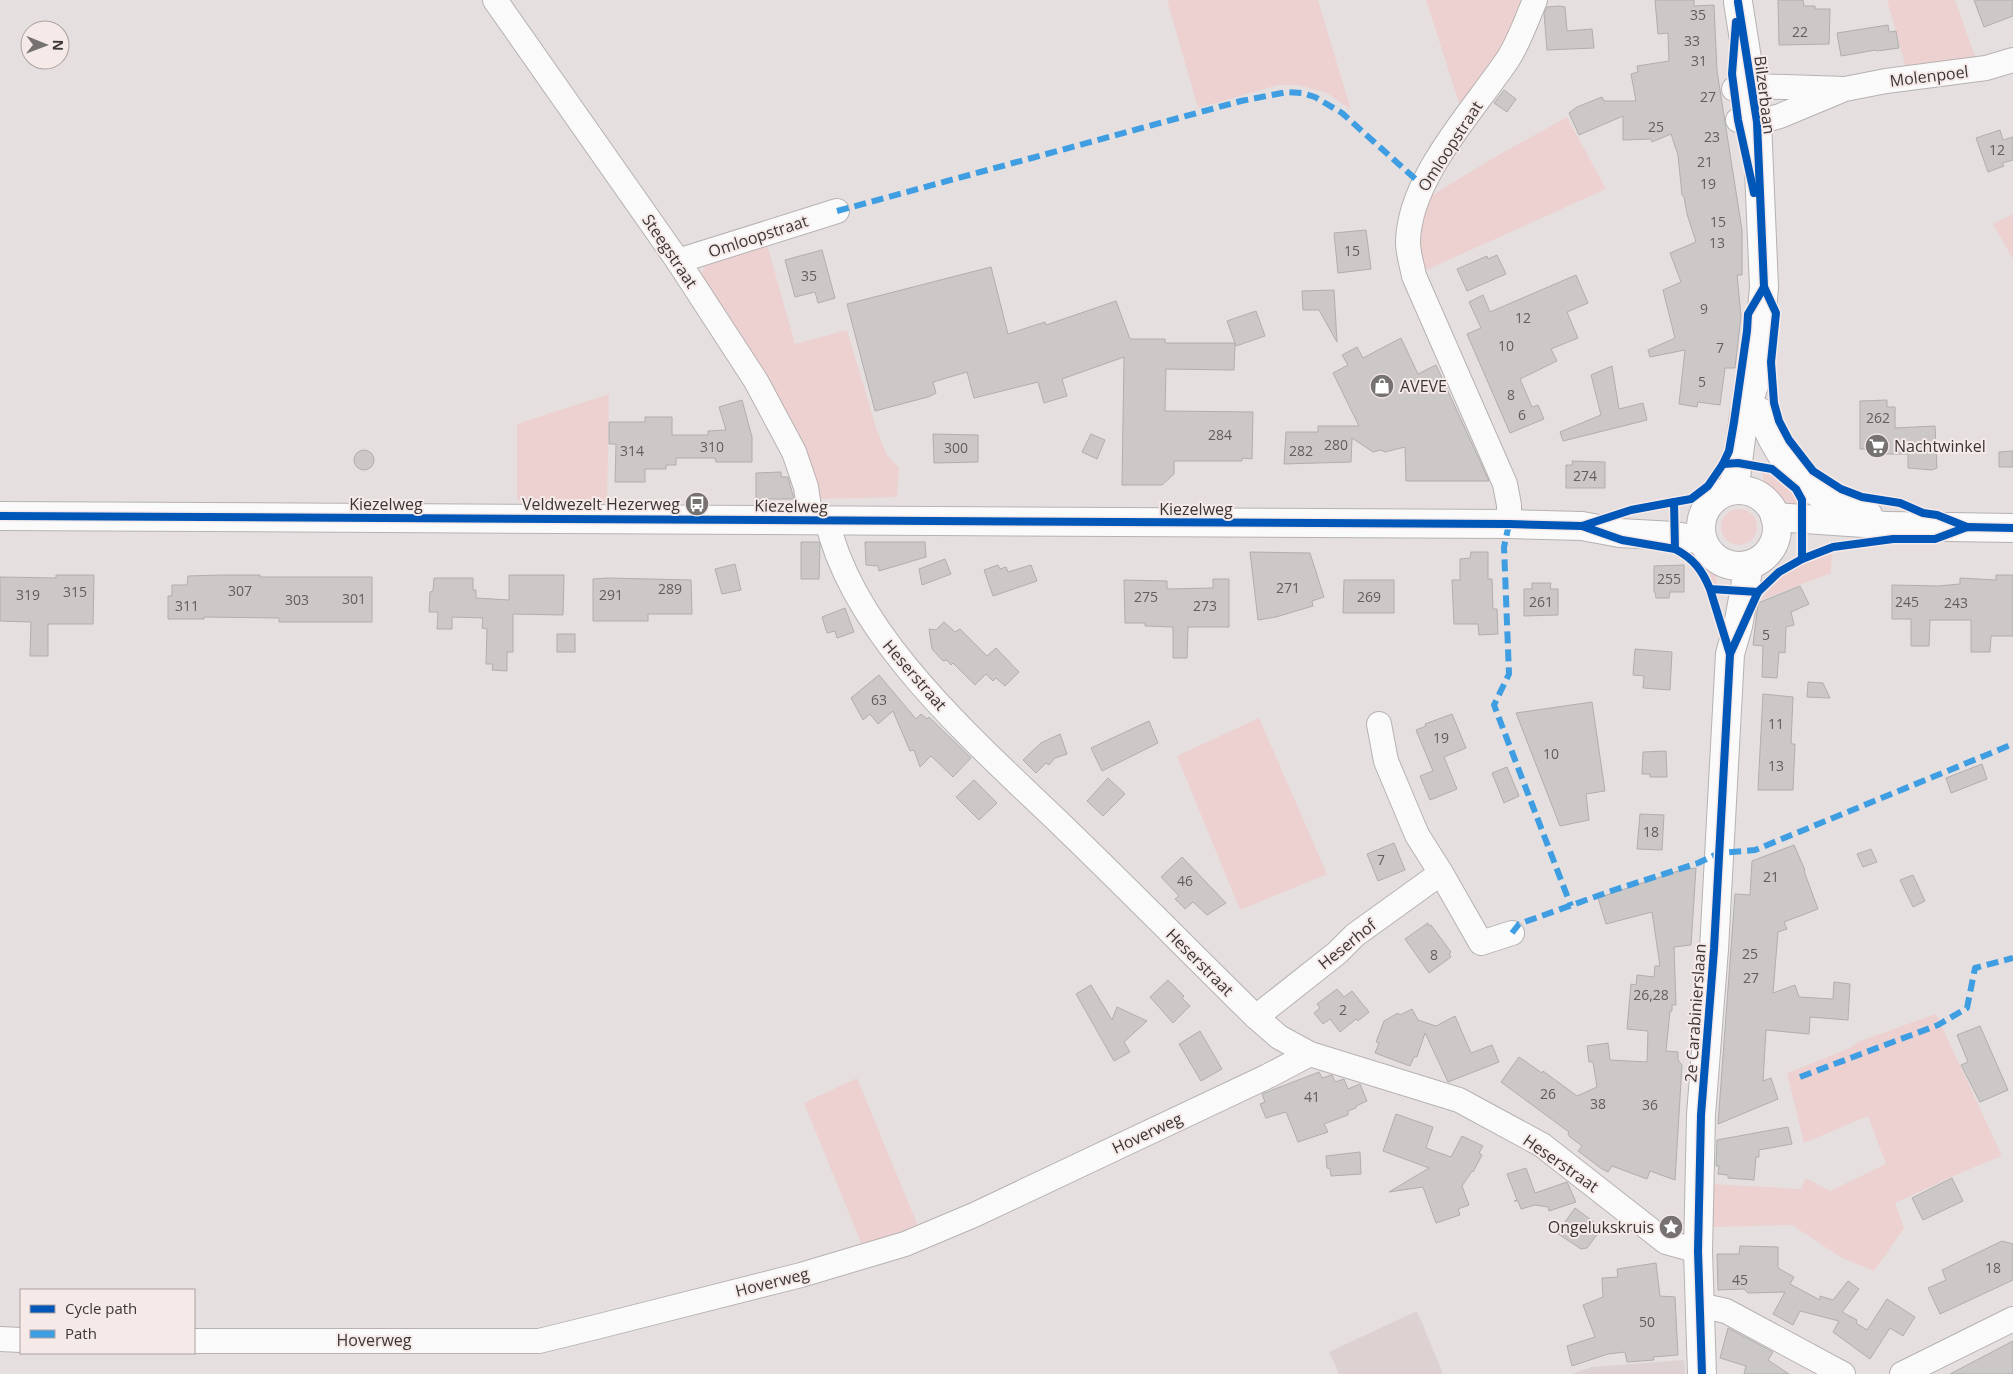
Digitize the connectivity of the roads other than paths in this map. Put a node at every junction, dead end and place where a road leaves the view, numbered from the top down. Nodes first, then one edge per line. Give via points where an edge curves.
1 (495, 0) edge
2 (1535, 0) edge
3 (1738, 1) edge
4 (2013, 60) edge
5 (1743, 87) junction
6 (1845, 89) junction
7 (1747, 121) junction
8 (837, 211) dead end
9 (678, 261) junction
10 (1756, 379) junction
11 (1760, 412) junction
12 (1744, 492) junction
13 (1704, 511) junction
14 (0, 516) edge
15 (819, 520) junction
16 (1509, 524) junction
17 (1582, 526) junction
18 (1886, 526) junction
19 (2013, 528) edge
20 (1776, 529) junction
21 (1703, 540) junction
22 (1736, 564) junction
23 (1379, 724) dead end
24 (1441, 873) junction
25 (1512, 933) dead end
26 (1256, 1017) junction
27 (1310, 1054) junction
28 (1698, 1251) junction
29 (1699, 1305) junction
30 (2013, 1319) edge
31 (0, 1339) edge
32 (20, 1340) edge
33 (195, 1340) edge
34 (1702, 1374) edge
35 (1843, 1374) edge
36 (1902, 1374) edge

1 - 9 street, Steegstraat
2 - 16 street, Omloopstraat via 1510,57 1422,185 1411,213 1408,243 1414,276 1505,484
3 - 5 main road, Bilzerbaan via 1732,74
4 - 6 street, Molenpoel via 1986,68
5 - 6 street, Molenpoel
5 - 7 main road, Bilzerbaan
6 - 7 street, Molenpoel via 1812,104
7 - 10 main road, Bilzerbaan via 1760,222 1764,287
8 - 9 street, Omloopstraat
9 - 15 street, Steegstraat via 756,381 794,452
10 - 11 main road, Bilzerbaan
10 - 12 main road, Bilzerbaan via 1744,416 1736,477
11 - 12 main road, Bilzerbaan via 1755,466
11 - 18 main road via 1775,445 1803,481 1832,500 1867,514
12 - 13 main road, Kiezelweg via 1712,500
12 - 20 main road via 1767,502
13 - 17 main road, Kiezelweg via 1694,516 1624,518
13 - 21 main road
14 - 15 main road, Kiezelweg
15 - 16 main road, Kiezelweg
15 - 26 street, Heserstraat via 882,637 944,710
16 - 17 main road, Kiezelweg
17 - 21 main road, Kiezelweg via 1620,533
18 - 19 main road
18 - 20 main road via 1865,532
20 - 22 main road via 1764,557
21 - 22 main road via 1709,553
22 - 28 main road, 2e Carabinierslaan via 1738,626 1730,654 1714,949 1701,1115
23 - 24 street via 1386,761 1425,849
24 - 25 street via 1480,943
24 - 26 street, Heserhof via 1355,935
26 - 27 street, Heserstraat via 1279,1037
27 - 28 street, Heserstraat via 1458,1100 1542,1145 1666,1242
27 - 33 street, Hoverweg via 974,1215 905,1244 801,1276 539,1341
28 - 29 main road, 2e Carabinierslaan
29 - 34 main road, 2e Carabinierslaan
29 - 35 street via 1726,1311
30 - 36 street
31 - 32 street

